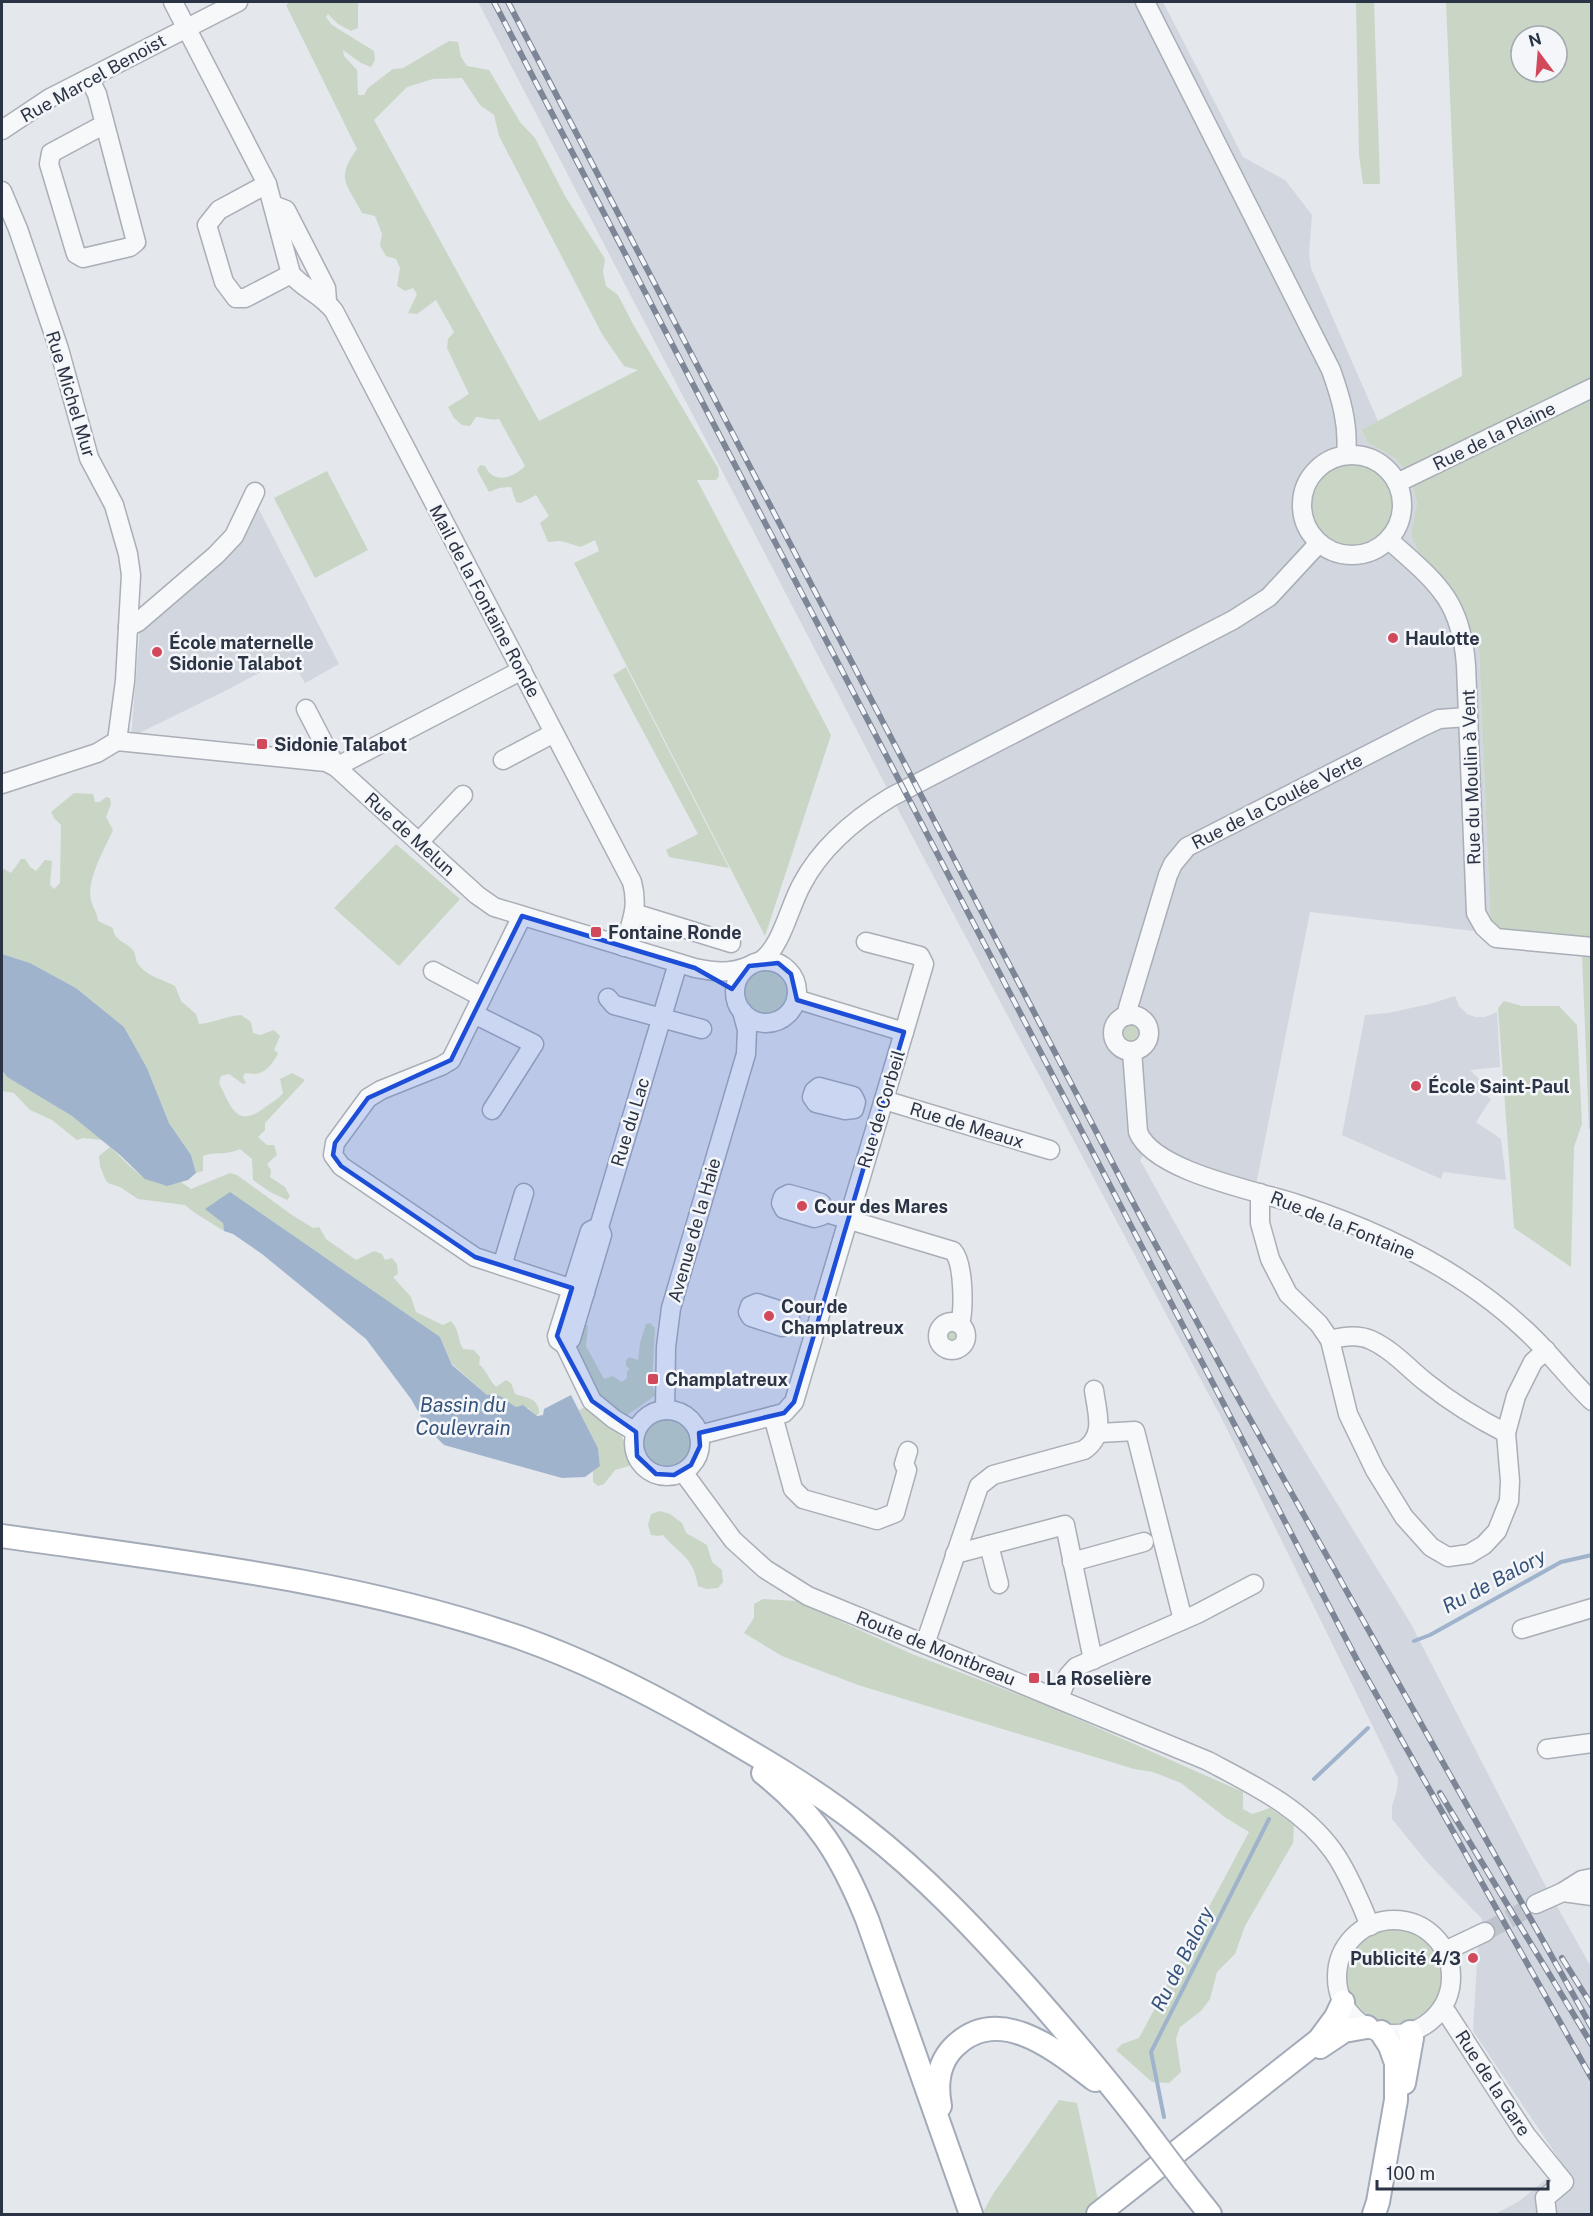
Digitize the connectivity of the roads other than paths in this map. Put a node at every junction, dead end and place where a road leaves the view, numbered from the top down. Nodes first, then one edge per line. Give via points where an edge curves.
1 (173, 2) edge
2 (238, 2) edge
3 (1145, 2) edge
4 (186, 28) junction
5 (89, 78) junction
6 (105, 124) junction
7 (2, 130) edge
8 (267, 184) junction
9 (2, 191) edge
10 (273, 205) junction
11 (291, 274) junction
12 (327, 301) junction
13 (1592, 388) edge
14 (1346, 455) junction
15 (1397, 483) junction
16 (255, 492) dead end
17 (1389, 540) junction
18 (1319, 543) junction
19 (128, 627) junction
20 (522, 670) junction
21 (306, 709) dead end
22 (1468, 717) junction
23 (554, 733) junction
24 (117, 741) junction
25 (503, 760) dead end
26 (336, 767) junction
27 (2, 784) edge
28 (463, 795) dead end
29 (419, 842) junction
30 (802, 883) junction
31 (634, 913) junction
32 (522, 916) junction
33 (866, 942) dead end
34 (731, 943) dead end
35 (1592, 946) edge
36 (624, 947) junction
37 (755, 964) junction
38 (686, 966) junction
39 (433, 971) dead end
40 (796, 990) junction
41 (482, 997) junction
42 (608, 998) dead end
43 (740, 1008) junction
44 (474, 1014) junction
45 (1127, 1016) junction
46 (661, 1018) junction
47 (771, 1022) junction
48 (702, 1029) dead end
49 (904, 1032) junction
50 (1132, 1051) junction
51 (746, 1054) junction
52 (855, 1106) dead end
53 (882, 1106) junction
54 (492, 1110) dead end
55 (1050, 1150) dead end
56 (524, 1193) dead end
57 (1260, 1193) junction
58 (823, 1212) dead end
59 (848, 1220) junction
60 (502, 1266) junction
61 (579, 1291) junction
62 (789, 1320) dead end
63 (960, 1324) dead end
64 (816, 1328) junction
65 (1330, 1340) junction
66 (1546, 1350) junction
67 (1094, 1390) dead end
68 (1592, 1401) edge
69 (665, 1410) junction
70 (773, 1416) junction
71 (636, 1432) junction
72 (1099, 1433) junction
73 (1506, 1433) junction
74 (699, 1435) junction
75 (906, 1458) dead end
76 (683, 1472) junction
77 (2, 1536) edge
78 (1144, 1542) dead end
79 (989, 1545) junction
80 (956, 1554) junction
81 (1072, 1562) junction
82 (999, 1584) dead end
83 (1254, 1584) dead end
84 (1592, 1608) edge
85 (1183, 1620) junction
86 (1522, 1629) dead end
87 (925, 1644) junction
88 (1093, 1660) junction
89 (1059, 1698) junction
90 (688, 1716) junction
91 (1592, 1743) edge
92 (1547, 1749) dead end
93 (1592, 1878) edge
94 (1563, 1892) junction
95 (1592, 1896) edge
96 (1536, 1904) tunnel mouth
97 (1370, 1926) junction
98 (1485, 1932) tunnel mouth
99 (1445, 1951) junction
100 (1343, 2002) junction
101 (1442, 2008) junction
102 (1374, 2030) junction
103 (1410, 2032) junction
104 (1119, 2095) junction
105 (1209, 2213) edge
106 (971, 2214) edge
107 (979, 2214) edge
108 (1098, 2214) edge
109 (1106, 2214) edge
110 (1374, 2214) edge
111 (1383, 2214) edge
112 (1547, 2214) edge

1 - 4 street
2 - 4 street, Rue Marcel Benoist
3 - 14 street via 1331,370 1342,401
4 - 5 street, Rue Marcel Benoist
4 - 8 street
5 - 6 street
5 - 7 street, Rue Marcel Benoist
6 - 6 street via 136,242 130,247 83,258 76,254 49,164 51,153
8 - 10 street
8 - 11 street via 219,210 207,225 224,282 236,298 245,298
9 - 19 street, Rue Michel Mur via 59,349 89,458 114,506 128,554
10 - 11 street
10 - 12 street via 286,210 326,288
11 - 12 street, Mail de la Fontaine Ronde
12 - 20 street, Mail de la Fontaine Ronde
13 - 15 street, Rue de la Plaine
14 - 15 street via 1376,461
14 - 18 street via 1317,470 1302,499 1308,531
15 - 17 street via 1402,511
16 - 19 street via 234,536
17 - 18 street via 1364,554 1348,555 1332,552
17 - 22 street, Rue du Moulin à Vent via 1437,583 1459,621
18 - 30 street via 1269,597 1233,620 869,811 834,840
19 - 24 street, Rue Michel Mur
20 - 23 street, Mail de la Fontaine Ronde
20 - 26 street
21 - 26 street
22 - 35 street, Rue du Moulin à Vent via 1476,913 1496,938
22 - 45 street, Rue de la Coulée Verte via 1439,719 1187,847 1168,875
23 - 25 street
23 - 31 street, Mail de la Fontaine Ronde via 632,882
24 - 26 street, Rue de Melun via 326,762
24 - 27 street via 97,753
26 - 29 street, Rue de Melun
28 - 29 street
29 - 32 street, Rue de Melun via 477,895 494,907
30 - 37 street via 773,950
30 - 40 street via 785,947
31 - 34 street
31 - 36 street, Mail de la Fontaine Ronde
32 - 36 street, Rue de Melun
32 - 41 street
33 - 49 street via 920,956 924,964
36 - 38 street, Rue de Melun
37 - 38 street, Rue de Melun via 721,973
37 - 40 street via 778,963 791,974
37 - 43 street via 738,979 736,996
38 - 43 street, Rue de Melun via 726,985
38 - 46 street, Rue du Lac
39 - 41 street
40 - 47 street via 787,1014
40 - 49 street, Rue de Corbeil
41 - 44 street
42 - 46 street via 614,1005
43 - 47 street via 756,1021
43 - 51 street, Avenue de la Haie via 747,1030
44 - 54 street via 534,1044
44 - 60 street via 451,1060 368,1098 335,1143 333,1155 340,1166 475,1257
45 - 50 street, Rue de la Coulée Verte via 1115,1025 1113,1036 1118,1046
45 - 50 street via 1143,1020 1149,1029 1144,1046
46 - 48 street
46 - 61 street, Rue du Lac via 599,1227 602,1235
47 - 51 street, Avenue de la Haie
49 - 53 street, Rue de Corbeil
50 - 57 street, Rue de la Fontaine via 1138,1132 1146,1145 1177,1165
51 - 69 street, Avenue de la Haie via 671,1308
52 - 53 street, Rue de Meaux
53 - 55 street, Rue de Meaux
53 - 59 street, Rue de Corbeil
56 - 60 street
57 - 65 street via 1260,1223 1270,1259 1288,1294 1319,1323
57 - 66 street, Rue de la Fontaine via 1332,1217 1440,1266 1504,1311
58 - 59 street
59 - 63 street via 953,1251 960,1262
59 - 64 street, Rue de Corbeil
60 - 61 street
61 - 71 street, Rue du Lac via 571,1339 565,1344 592,1401
62 - 64 street
64 - 70 street, Rue de Corbeil via 794,1402 784,1413
65 - 73 street via 1345,1335 1369,1339 1470,1414
65 - 73 street via 1348,1414 1375,1470 1404,1517 1431,1547 1448,1557 1469,1554 1497,1531 1509,1501
66 - 68 street, Rue de la Fontaine
66 - 73 street via 1533,1362 1516,1396
67 - 72 street
69 - 71 street via 651,1414
69 - 74 street via 683,1414
70 - 74 street, Rue de Corbeil
70 - 75 street via 793,1489 803,1499 884,1519 895,1513 907,1470
71 - 76 street via 634,1449 648,1470 665,1476
72 - 80 street via 1095,1443 1084,1450 993,1475 979,1486
72 - 85 street via 1135,1431
74 - 76 street via 697,1456
76 - 87 street, Route de Montbreau via 734,1540 765,1569 808,1596
77 - 90 main road via 291,1580 454,1618 523,1639 625,1682
78 - 81 street
79 - 80 street
79 - 81 street via 1065,1525
79 - 82 street
80 - 87 street
81 - 88 street
83 - 85 street
84 - 86 street
85 - 88 street
87 - 89 street, Route de Montbreau
88 - 89 street via 1076,1667
89 - 97 street, Route de Montbreau via 1208,1761 1271,1795 1309,1823 1334,1852
90 - 104 main road via 770,1762 855,1822 925,1882 993,1949
90 - 106 main road via 766,1775 814,1822 838,1854 867,1919
91 - 92 street
93 - 94 street
94 - 95 street
94 - 96 street
97 - 99 street via 1387,1920 1405,1921 1435,1937
97 - 100 street via 1355,1935 1338,1966
98 - 99 street
99 - 101 street via 1452,1980
100 - 102 street via 1353,2016
100 - 108 main road via 1318,2040
101 - 103 street via 1434,2019
101 - 112 street, Rue de la Gare via 1526,2135 1564,2182 1545,2198
102 - 103 street
102 - 109 main road via 1344,2031 1324,2043
102 - 110 main road via 1390,2046 1396,2063 1395,2100
103 - 111 main road
104 - 105 main road, bridge
104 - 107 main road via 1053,2049 1023,2034 983,2029 961,2040 940,2069 936,2090

